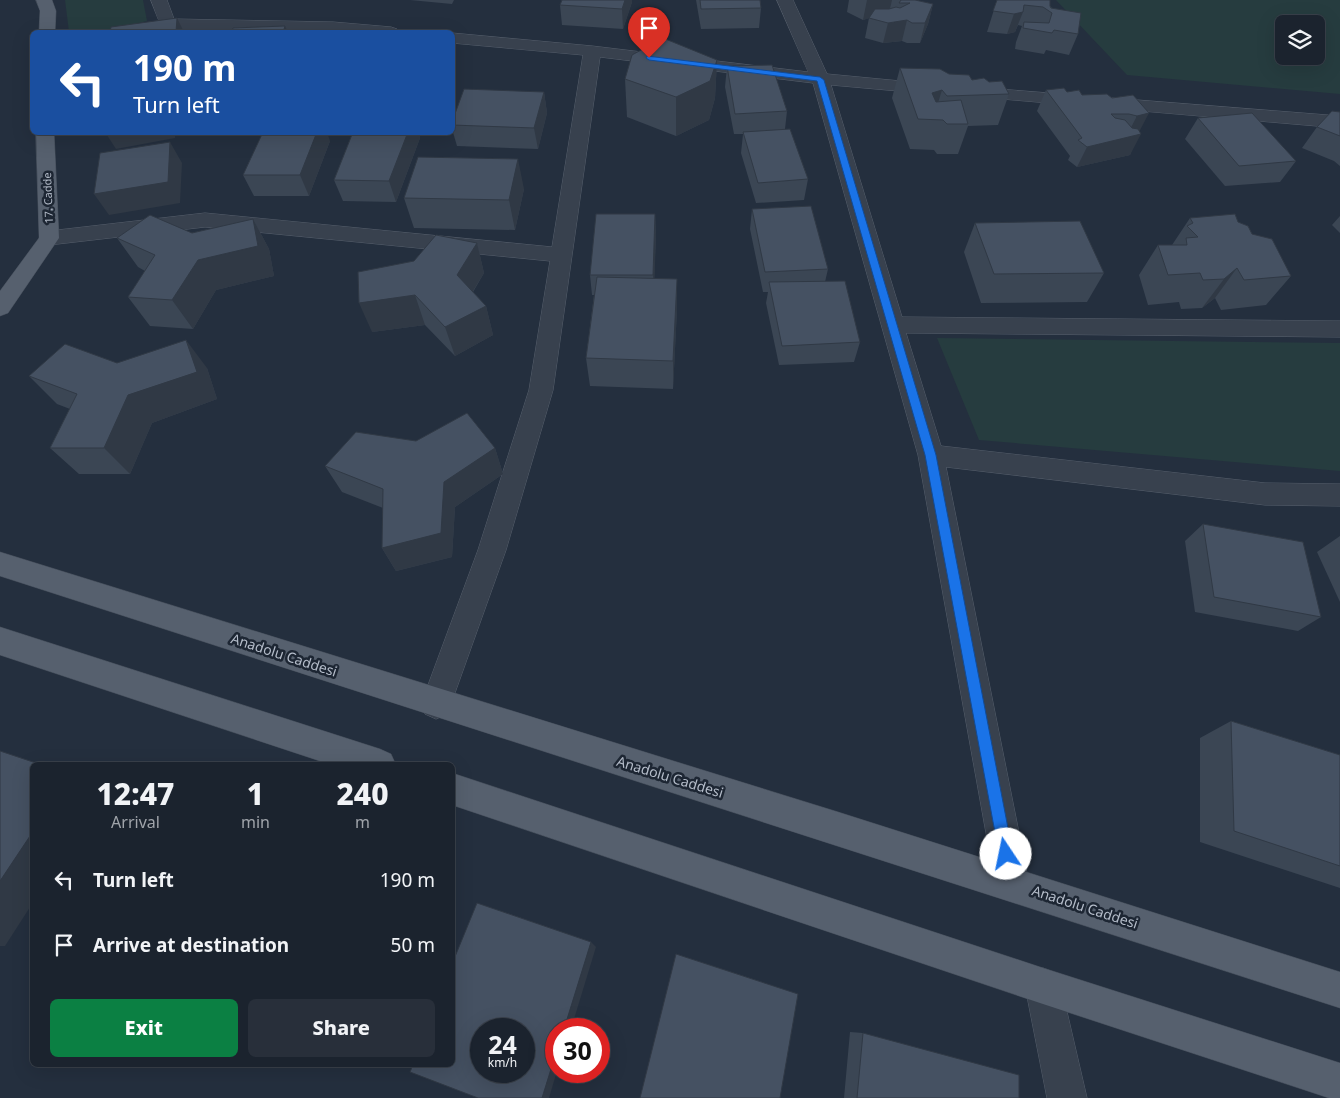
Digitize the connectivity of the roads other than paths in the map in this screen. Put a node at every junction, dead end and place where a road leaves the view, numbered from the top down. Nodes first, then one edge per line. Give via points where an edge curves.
1 (44, 0) edge
2 (159, 0) edge
3 (785, 0) edge
4 (168, 24) junction
5 (47, 30) edge
6 (148, 30) edge
7 (368, 30) edge
8 (455, 38) edge
9 (592, 50) junction
10 (820, 80) junction
11 (1340, 122) edge
12 (45, 135) edge
13 (49, 238) junction
14 (561, 255) junction
15 (0, 308) edge
16 (892, 325) junction
17 (1340, 329) edge
18 (931, 455) junction
19 (1340, 495) edge
20 (0, 564) edge
21 (0, 641) edge
22 (436, 704) junction
23 (371, 762) edge
24 (455, 790) edge
25 (1012, 883) junction
26 (1043, 986) junction
27 (1340, 990) edge
28 (1340, 1082) edge
29 (1067, 1098) edge

1 - 5 main road via 48,11
2 - 4 street
3 - 10 street
4 - 6 street
4 - 7 street
8 - 9 street
9 - 10 street
9 - 14 street
10 - 11 street
10 - 16 street
12 - 13 main road, 17. Cadde
13 - 14 street via 206,220
13 - 15 main road, 17. Cadde
14 - 22 street via 541,390 492,550
16 - 17 street
16 - 18 street
18 - 19 street via 1265,494
18 - 25 street
20 - 22 main road, Anadolu Caddesi
21 - 23 main road
22 - 25 main road, Anadolu Caddesi
24 - 26 main road
25 - 27 main road, Anadolu Caddesi
26 - 28 main road
26 - 29 street

